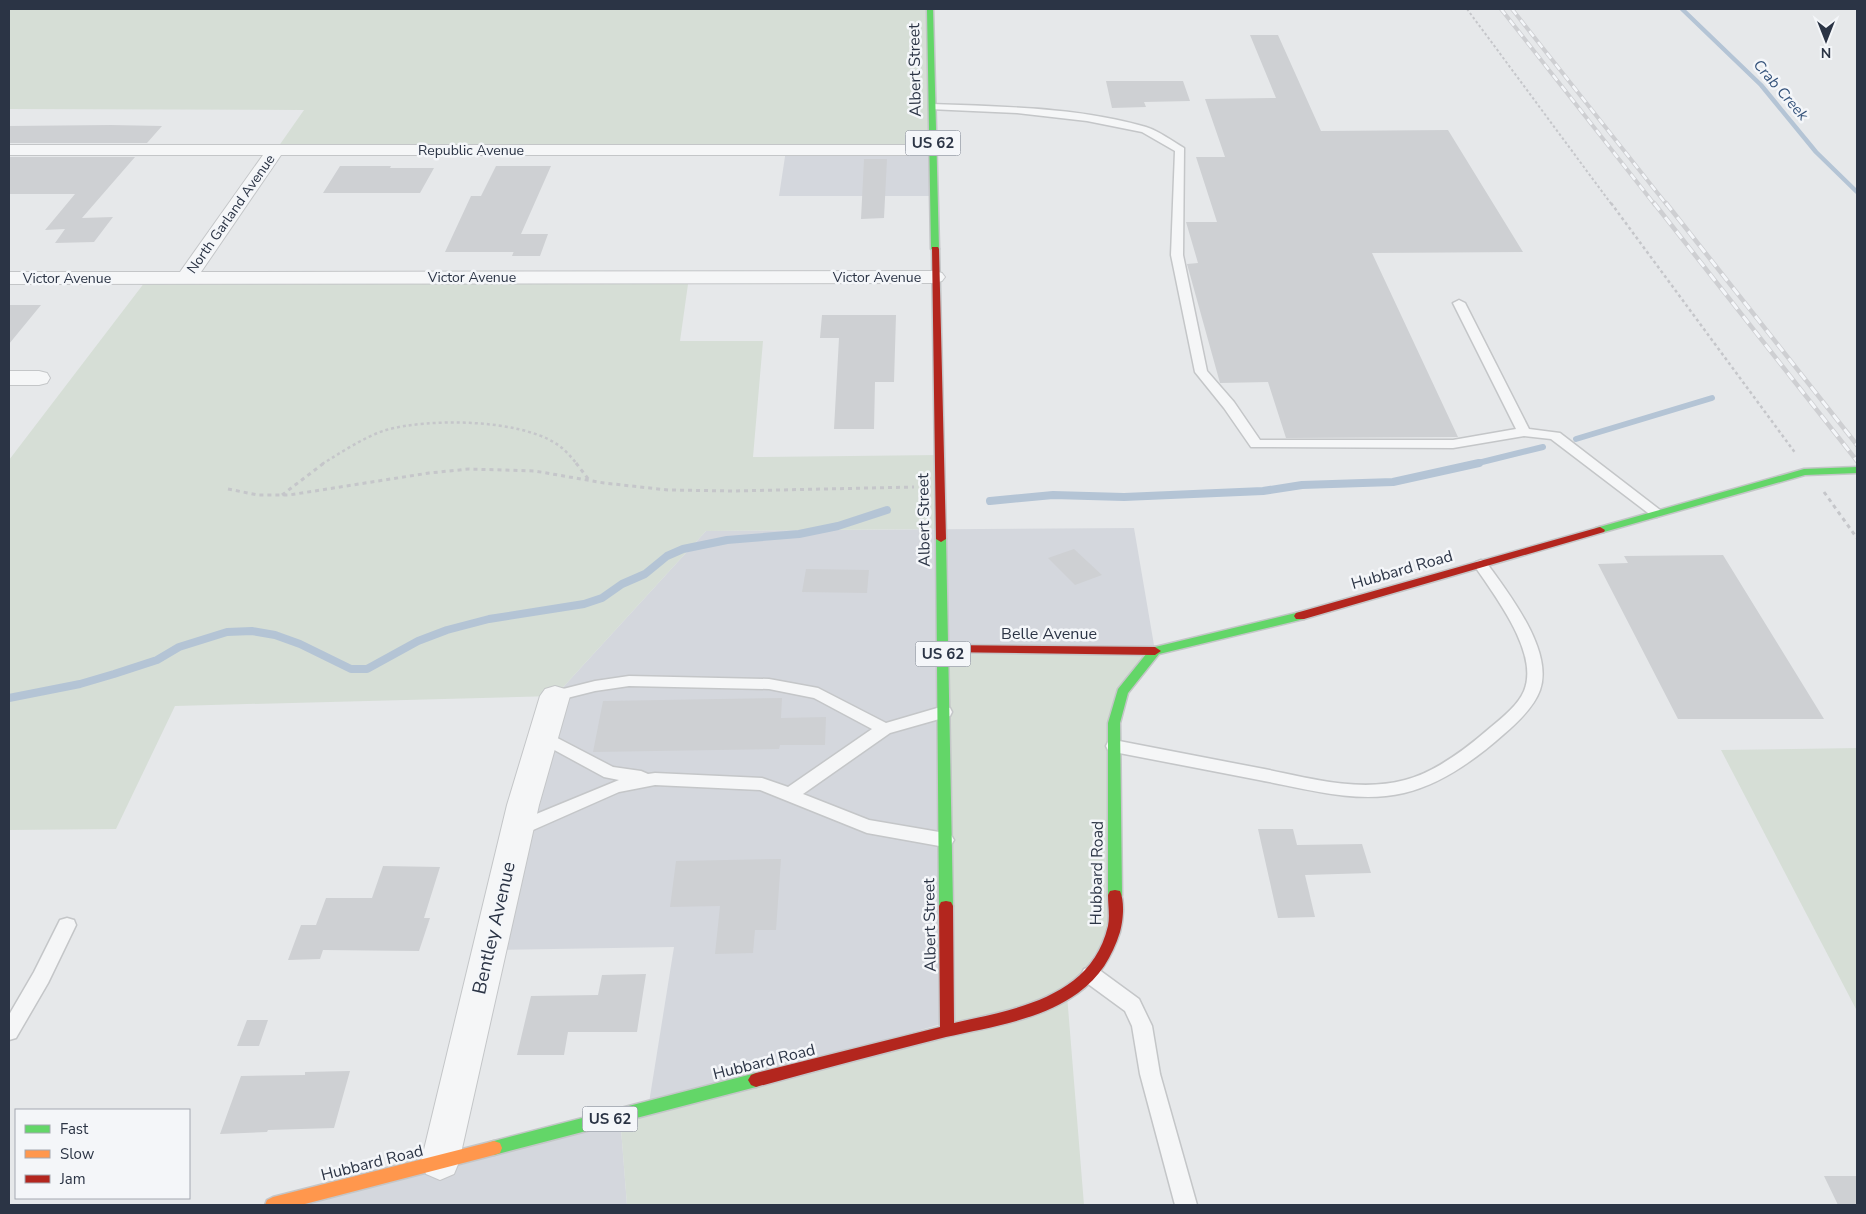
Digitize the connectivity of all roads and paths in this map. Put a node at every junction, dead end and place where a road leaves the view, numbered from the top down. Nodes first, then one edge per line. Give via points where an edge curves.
1 (930, 9) edge
2 (1467, 9) edge
3 (932, 107) junction
4 (9, 150) edge
5 (276, 150) junction
6 (933, 150) junction
7 (935, 277) junction
8 (9, 278) edge
9 (186, 278) junction
10 (1459, 304) dead end
11 (9, 378) edge
12 (39, 378) dead end
13 (1524, 432) junction
14 (1857, 470) edge
15 (1809, 472) junction
16 (589, 480) junction
17 (940, 487) junction
18 (228, 489) dead end
19 (281, 495) junction
20 (1657, 513) junction
21 (1857, 538) edge
22 (1481, 564) junction
23 (943, 649) junction
24 (1155, 651) junction
25 (555, 696) joint
26 (944, 712) junction
27 (884, 729) junction
28 (542, 736) junction
29 (1114, 746) junction
30 (654, 779) junction
31 (789, 795) junction
32 (518, 829) junction
33 (945, 840) junction
34 (67, 925) dead end
35 (1091, 975) junction
36 (947, 1031) junction
37 (9, 1032) edge
38 (440, 1162) junction
39 (273, 1205) edge
40 (1186, 1205) edge

1 - 3 main road, Albert Street / US 62
2 - 15 path
3 - 6 main road, Albert Street / US 62
3 - 13 lane via 1017,110 1086,118 1145,130 1180,150 1177,254 1201,372 1256,444 1453,444
4 - 5 street, Republic Avenue
5 - 6 street, Republic Avenue
5 - 9 street, North Garland Avenue
6 - 7 main road, Albert Street / US 62
7 - 9 street, Victor Avenue
7 - 17 main road, Albert Street / US 62
8 - 9 street, Victor Avenue
10 - 13 lane
11 - 12 street
13 - 20 lane via 1555,436
14 - 15 main road, Hubbard Road
15 - 20 main road, Hubbard Road
15 - 21 path
16 - 17 path via 668,490
16 - 19 path via 535,472 469,469
16 - 19 path via 554,442 529,431 419,424 387,430 348,449 306,474
17 - 23 main road, Albert Street / US 62
18 - 19 path via 258,495
20 - 22 main road, Hubbard Road
22 - 24 main road, Hubbard Road via 1319,611
22 - 29 lane via 1517,620 1530,651 1535,682 1525,704 1500,729 1434,776 1407,786 1347,791
23 - 24 main road, Belle Avenue
23 - 26 main road, Albert Street / US 62
24 - 29 main road, Hubbard Road via 1122,692 1114,723
25 - 27 lane via 629,681 769,684 818,693
25 - 28 street, Bentley Avenue
26 - 27 lane
26 - 33 main road, Albert Street / US 62
27 - 31 lane
28 - 30 lane via 610,774
28 - 32 street, Bentley Avenue
29 - 35 main road, Hubbard Road via 1114,924 1110,943
30 - 31 lane via 762,784
30 - 32 lane via 616,787
31 - 33 lane via 867,826
32 - 38 street, Bentley Avenue
33 - 36 main road, Albert Street / US 62
34 - 37 lane
35 - 36 main road, Hubbard Road via 1067,995 1038,1007
35 - 40 lane via 1132,1005 1142,1026 1150,1074
36 - 38 main road, Hubbard Road / US 62
38 - 39 main road, Hubbard Road / US 62

